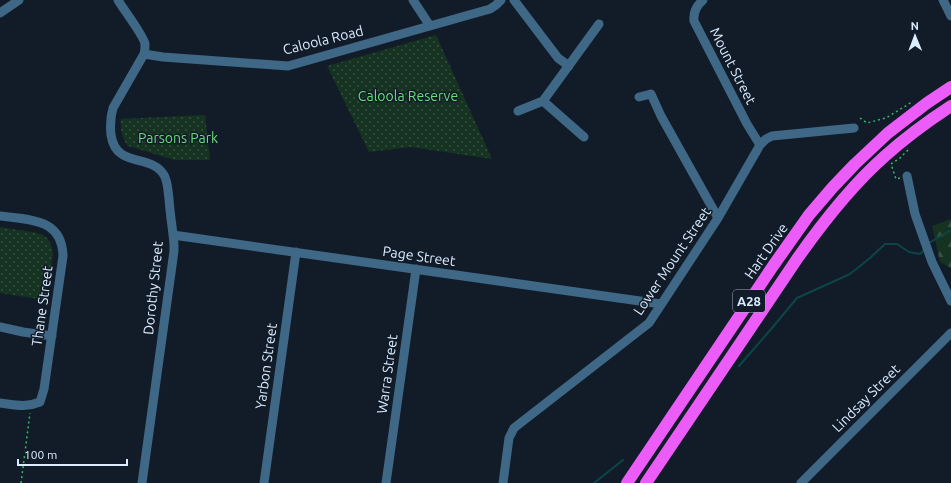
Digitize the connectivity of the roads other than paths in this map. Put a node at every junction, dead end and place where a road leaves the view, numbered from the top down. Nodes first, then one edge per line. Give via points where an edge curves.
1 (19, 0) edge
2 (118, 0) edge
3 (413, 0) edge
4 (502, 0) edge
5 (514, 0) edge
6 (703, 0) edge
7 (943, 0) edge
8 (0, 13) edge
9 (951, 16) edge
10 (600, 24) dead end
11 (430, 26) junction
12 (144, 54) junction
13 (569, 66) junction
14 (951, 87) edge
15 (640, 97) dead end
16 (543, 102) junction
17 (951, 106) edge
18 (518, 111) dead end
19 (854, 128) dead end
20 (584, 137) dead end
21 (760, 145) junction
22 (908, 176) road end
23 (0, 216) edge
24 (718, 218) junction
25 (173, 235) junction
26 (296, 252) junction
27 (416, 269) junction
28 (951, 301) edge
29 (661, 304) junction
30 (0, 326) edge
31 (951, 333) edge
32 (52, 336) junction
33 (0, 403) edge
34 (142, 483) edge
35 (264, 483) edge
36 (386, 483) edge
37 (503, 483) edge
38 (627, 483) edge
39 (646, 483) edge
40 (801, 483) edge

1 - 8 street
2 - 12 street via 144,41
3 - 11 street
4 - 11 street, Caloola Road via 490,9
5 - 13 street via 558,58
6 - 21 street, Mount Street via 695,10 694,21
7 - 9 street
10 - 13 street
11 - 12 street, Caloola Road via 288,66
12 - 25 street, Dorothy Street via 110,115 111,136 119,153 153,165 164,174
13 - 16 street
14 - 38 highway, Hart Drive / A28 via 882,138 846,173 809,215
15 - 24 street via 650,94
16 - 18 street
16 - 20 street
17 - 39 highway, A28 via 885,156 816,232
19 - 21 street via 772,136
21 - 24 street, Lower Mount Street
22 - 28 street via 915,214 924,242
23 - 32 street, Thane Street via 45,224 54,230 60,239 63,256
24 - 29 street, Lower Mount Street
25 - 26 street, Page Street
25 - 34 street, Dorothy Street via 174,251
26 - 27 street, Page Street
26 - 35 street, Yarbon Street
27 - 29 street, Page Street
27 - 36 street, Warra Street
29 - 37 street, Lower Mount Street via 649,323 514,428 509,438
30 - 32 street
31 - 40 street, Lindsay Street
32 - 33 street, Thane Street via 40,402 31,406

